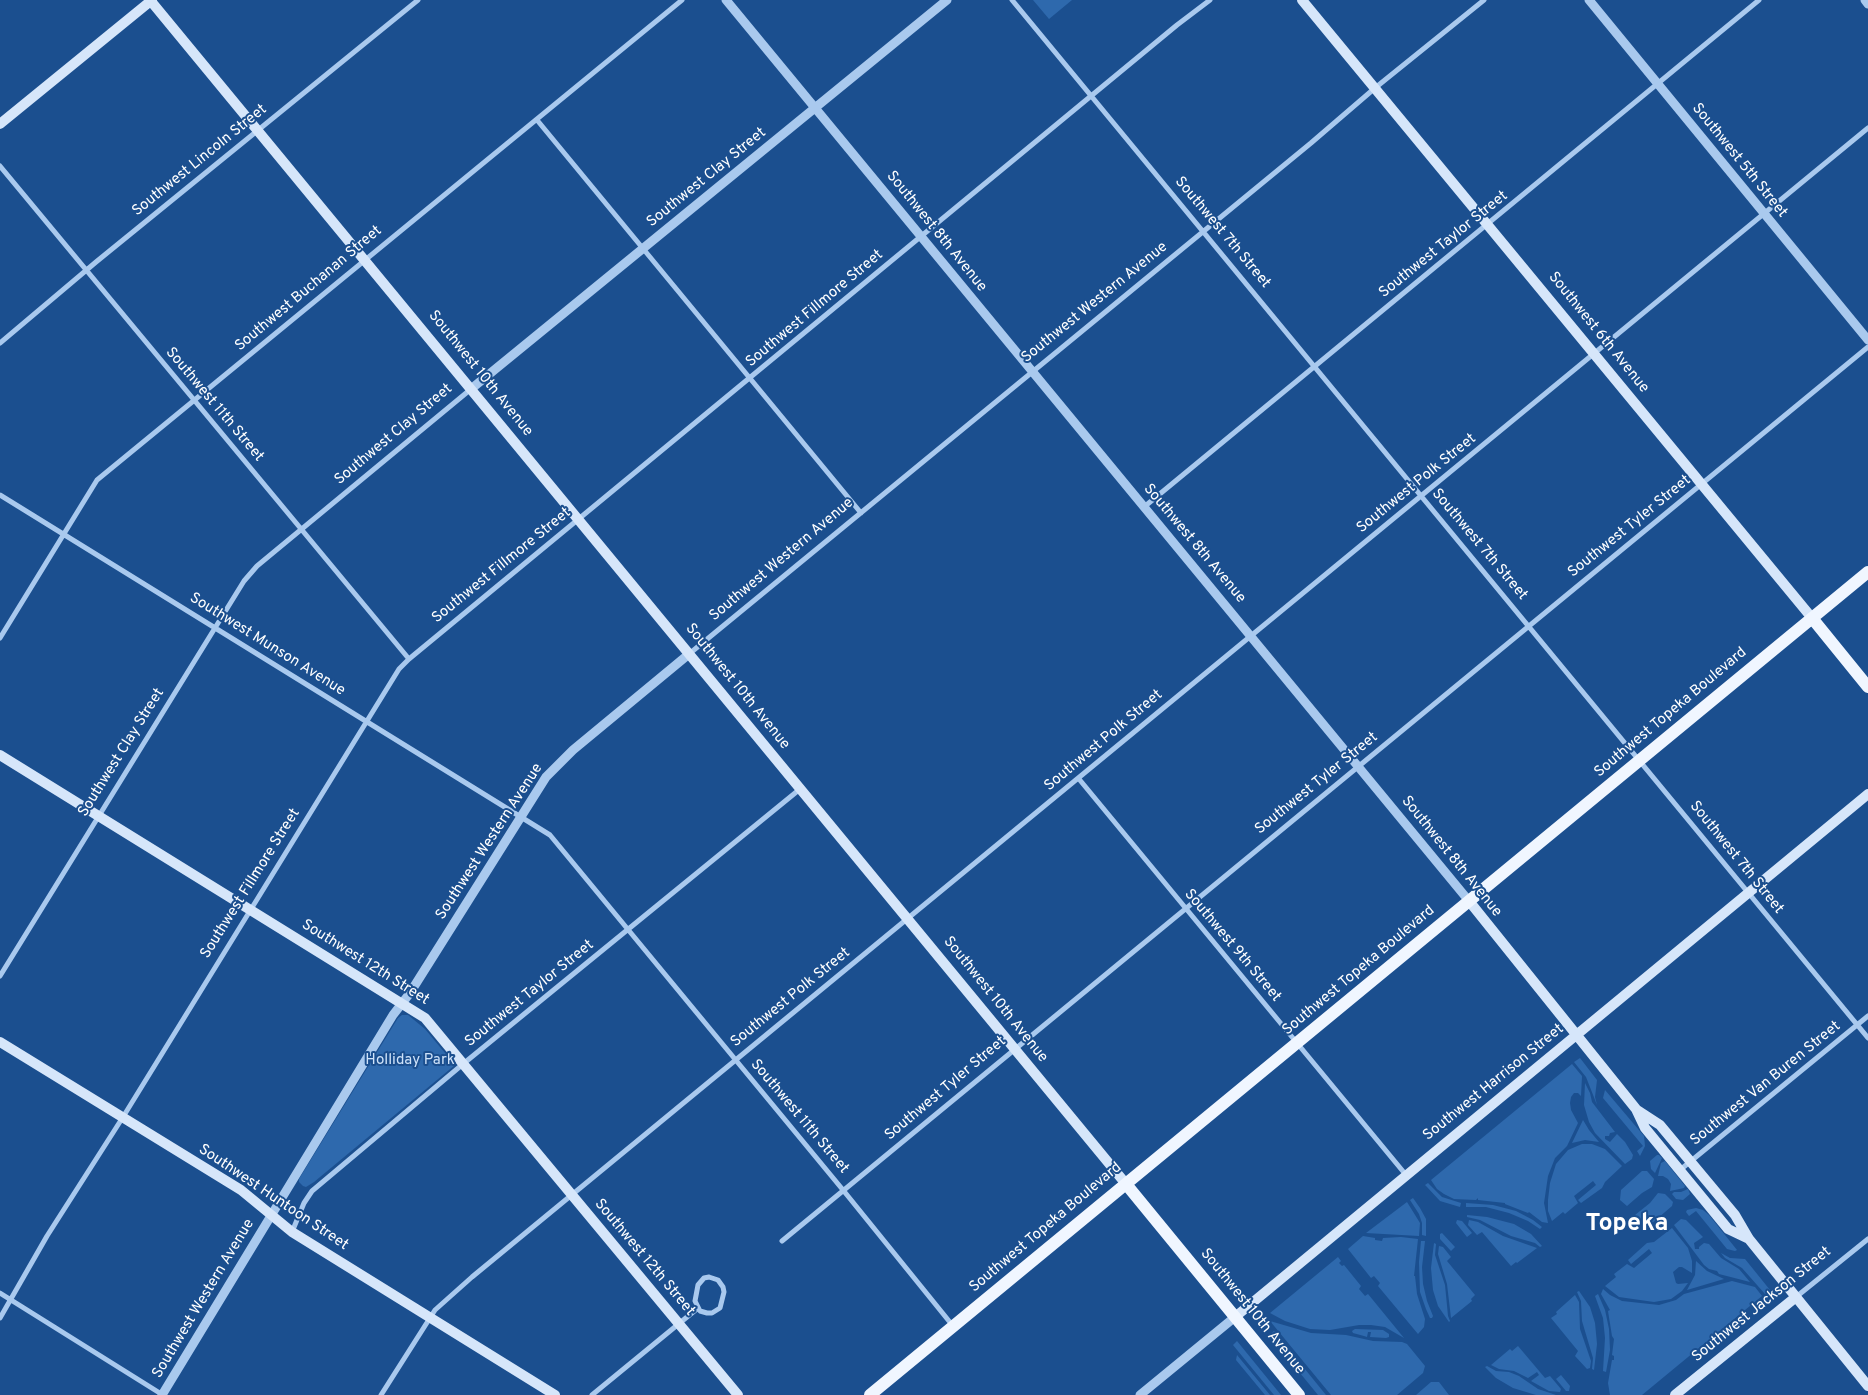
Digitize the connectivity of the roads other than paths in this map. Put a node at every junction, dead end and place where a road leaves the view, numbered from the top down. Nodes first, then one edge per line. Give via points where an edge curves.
1 (151, 0) edge
2 (418, 0) edge
3 (682, 0) edge
4 (726, 0) edge
5 (947, 0) edge
6 (1012, 0) edge
7 (1210, 0) edge
8 (1302, 0) edge
9 (1484, 0) edge
10 (1589, 0) edge
11 (1759, 0) edge
12 (1865, 0) edge
13 (1868, 4) edge
14 (1658, 83) junction
15 (1375, 88) junction
16 (1092, 96) junction
17 (815, 108) junction
18 (537, 120) junction
19 (0, 124) edge
20 (1868, 128) edge
21 (258, 130) junction
22 (0, 166) edge
23 (1764, 213) junction
24 (1488, 225) junction
25 (1204, 231) junction
26 (922, 237) junction
27 (643, 249) junction
28 (365, 260) junction
29 (86, 270) junction
30 (1868, 340) edge
31 (0, 343) edge
32 (1868, 347) edge
33 (1594, 354) junction
34 (1316, 366) junction
35 (1032, 372) junction
36 (750, 379) junction
37 (471, 389) junction
38 (194, 400) junction
39 (1701, 484) junction
40 (0, 495) edge
41 (1422, 496) junction
42 (1144, 507) junction
43 (861, 513) junction
44 (578, 519) junction
45 (302, 530) junction
46 (64, 534) junction
47 (1868, 572) edge
48 (1812, 618) junction
49 (1529, 626) junction
50 (215, 628) junction
51 (1251, 637) junction
52 (0, 638) edge
53 (689, 654) junction
54 (409, 659) junction
55 (1868, 687) edge
56 (367, 722) junction
57 (0, 755) edge
58 (1640, 760) junction
59 (1358, 767) junction
60 (1078, 779) junction
61 (800, 789) junction
62 (1868, 794) edge
63 (99, 816) junction
64 (521, 817) junction
65 (1749, 893) junction
66 (1468, 901) junction
67 (1185, 909) junction
68 (250, 910) junction
69 (907, 919) junction
70 (628, 929) junction
71 (0, 976) edge
72 (403, 1004) junction
73 (1868, 1016) edge
74 (1858, 1025) junction
75 (1576, 1035) junction
76 (1868, 1038) edge
77 (0, 1042) edge
78 (1297, 1043) junction
79 (1014, 1049) junction
80 (736, 1060) junction
81 (463, 1064) junction
82 (1636, 1109) junction
83 (123, 1117) junction
84 (1691, 1162) junction
85 (1680, 1170) junction
86 (1406, 1175) junction
87 (1126, 1184) junction
88 (843, 1190) junction
89 (572, 1194) junction
90 (271, 1215) junction
91 (292, 1232) junction
92 (1749, 1239) junction
93 (1868, 1239) edge
94 (782, 1241) dead end
95 (0, 1294) edge
96 (1796, 1297) junction
97 (11, 1300) junction
98 (698, 1308) junction
99 (430, 1317) junction
100 (1235, 1317) junction
101 (0, 1318) edge
102 (679, 1323) junction
103 (953, 1326) junction
104 (1868, 1386) edge
105 (162, 1395) edge
106 (381, 1395) edge
107 (555, 1395) edge
108 (592, 1395) edge
109 (738, 1395) edge
110 (870, 1395) edge
111 (1140, 1395) edge
112 (1299, 1395) edge
113 (1675, 1395) edge

1 - 19 main road
1 - 21 main road, Southwest 10th Avenue
2 - 21 street, Southwest Lincoln Street
3 - 18 street, Southwest Buchanan Street
4 - 17 street, Southwest 8th Avenue
5 - 17 street, Southwest Clay Street
6 - 16 street, Southwest 7th Street
7 - 16 street, Southwest Fillmore Street
8 - 15 main road, Southwest 6th Avenue
9 - 15 street, Southwest Western Avenue
10 - 14 street, Southwest 5th Street
11 - 14 street, Southwest Taylor Street
12 - 13 street
14 - 23 street, Southwest 5th Street
14 - 24 street, Southwest Taylor Street
15 - 24 main road, Southwest 6th Avenue
15 - 25 street, Southwest Western Avenue
16 - 25 street, Southwest 7th Street
16 - 26 street, Southwest Fillmore Street
17 - 26 street, Southwest 8th Avenue
17 - 27 street, Southwest Clay Street
18 - 27 street
18 - 28 street, Southwest Buchanan Street
20 - 23 street, Southwest Polk Street
21 - 28 main road, Southwest 10th Avenue
21 - 29 street, Southwest Lincoln Street
22 - 29 street, Southwest 11th Street
23 - 30 street, Southwest 5th Street
23 - 33 street, Southwest Polk Street
24 - 33 main road, Southwest 6th Avenue
24 - 34 street, Southwest Taylor Street
25 - 34 street, Southwest 7th Street
25 - 35 street, Southwest Western Avenue
26 - 35 street, Southwest 8th Avenue
26 - 36 street, Southwest Fillmore Street
27 - 36 street
27 - 37 street, Southwest Clay Street
28 - 37 main road, Southwest 10th Avenue
28 - 38 street, Southwest Buchanan Street
29 - 31 street, Southwest Lincoln Street
29 - 38 street, Southwest 11th Street
32 - 39 street, Southwest Tyler Street
33 - 39 main road, Southwest 6th Avenue
33 - 41 street, Southwest Polk Street
34 - 41 street, Southwest 7th Street
34 - 42 street, Southwest Taylor Street
35 - 42 street, Southwest 8th Avenue
35 - 43 street, Southwest Western Avenue
36 - 43 street
36 - 44 street, Southwest Fillmore Street
37 - 44 main road, Southwest 10th Avenue
37 - 45 street, Southwest Clay Street
38 - 45 street, Southwest 11th Street
38 - 46 street, Southwest Buchanan Street via 97,480
39 - 48 main road, Southwest 6th Avenue
39 - 49 street, Southwest Tyler Street
40 - 46 street, Southwest Munson Avenue
41 - 49 street, Southwest 7th Street
41 - 51 street, Southwest Polk Street
42 - 51 street, Southwest 8th Avenue
43 - 53 street, Southwest Western Avenue
44 - 53 main road, Southwest 10th Avenue
44 - 54 street, Southwest Fillmore Street
45 - 50 street, Southwest Clay Street via 250,574
45 - 54 street, Southwest 11th Street
46 - 50 street, Southwest Munson Avenue
46 - 52 street, Southwest Buchanan Street
47 - 48 main road, Southwest Topeka Boulevard
48 - 55 main road, Southwest 6th Avenue
48 - 58 main road, Southwest Topeka Boulevard
49 - 58 street, Southwest 7th Street
49 - 59 street, Southwest Tyler Street
50 - 56 street, Southwest Munson Avenue
50 - 63 street, Southwest Clay Street
51 - 59 street, Southwest 8th Avenue
51 - 60 street, Southwest Polk Street
53 - 61 main road, Southwest 10th Avenue
53 - 64 street, Southwest Western Avenue via 555,767
54 - 56 street, Southwest Fillmore Street via 394,676
56 - 64 street, Southwest Munson Avenue
56 - 68 street, Southwest Fillmore Street
57 - 63 main road, Southwest 12th Street
58 - 65 street, Southwest 7th Street
58 - 66 main road, Southwest Topeka Boulevard
59 - 66 street, Southwest 8th Avenue
59 - 67 street, Southwest Tyler Street
60 - 67 street, Southwest 9th Street
60 - 69 street, Southwest Polk Street
61 - 69 main road, Southwest 10th Avenue
61 - 70 street, Southwest Taylor Street
62 - 65 main road, Southwest Harrison Street
63 - 68 main road, Southwest 12th Street
63 - 71 street, Southwest Clay Street
64 - 70 street, Southwest 11th Street via 556,840
64 - 72 street, Southwest Western Avenue
65 - 74 street, Southwest 7th Street
65 - 75 main road, Southwest Harrison Street
66 - 75 main road, Southwest 8th Avenue
66 - 78 main road, Southwest Topeka Boulevard
67 - 78 street, Southwest 9th Street
67 - 79 street, Southwest Tyler Street
68 - 72 main road, Southwest 12th Street
68 - 83 street, Southwest Fillmore Street
69 - 79 main road, Southwest 10th Avenue
69 - 80 street, Southwest Polk Street
70 - 80 street, Southwest 11th Street
70 - 81 street, Southwest Taylor Street
72 - 81 main road, Southwest 12th Street via 425,1018
72 - 90 street, Southwest Western Avenue via 397,1008
73 - 74 street, Southwest Van Buren Street
74 - 76 street, Southwest 7th Street
74 - 84 street, Southwest Van Buren Street
75 - 82 main road, Southwest 8th Avenue
75 - 86 main road, Southwest Harrison Street
77 - 83 main road, Southwest Huntoon Street
78 - 86 street, Southwest 9th Street
78 - 87 main road, Southwest Topeka Boulevard
79 - 87 main road, Southwest 10th Avenue
79 - 88 street, Southwest Tyler Street
80 - 88 street, Southwest 11th Street
80 - 89 street, Southwest Polk Street
81 - 89 main road, Southwest 12th Street
81 - 91 street, Southwest Taylor Street via 312,1190
82 - 84 main road, Southwest 8th Avenue via 1660,1125
82 - 85 main road, Southwest 8th Avenue via 1646,1128
83 - 90 main road, Southwest Huntoon Street via 241,1190
83 - 97 street, Southwest Fillmore Street via 47,1236
84 - 85 street, Southwest Van Buren Street
84 - 92 main road, Southwest 8th Avenue via 1735,1215
85 - 92 main road, Southwest 8th Avenue via 1728,1229
86 - 100 main road, Southwest Harrison Street
87 - 100 main road, Southwest 10th Avenue
87 - 103 main road, Southwest Topeka Boulevard
88 - 94 street, Southwest Tyler Street
88 - 103 street, Southwest 11th Street
89 - 99 street, Southwest Polk Street via 457,1290
89 - 102 main road, Southwest 12th Street
90 - 91 main road, Southwest Huntoon Street
90 - 105 street, Southwest Western Avenue
91 - 99 main road, Southwest Huntoon Street
92 - 96 main road, Southwest 8th Avenue
93 - 96 street, Southwest Jackson Street
95 - 97 street
96 - 104 main road, Southwest 8th Avenue
96 - 113 main road, Southwest Jackson Street
97 - 101 street, Southwest Fillmore Street
97 - 105 street
98 - 98 street via 708,1314 720,1308 724,1292 718,1280 704,1278 698,1284 695,1301
98 - 102 street
99 - 106 street, Southwest Polk Street
99 - 107 main road, Southwest Huntoon Street
100 - 111 street, Southwest Harrison Street
100 - 112 main road, Southwest 10th Avenue
102 - 108 street
102 - 109 main road, Southwest 12th Street
103 - 110 main road, Southwest Topeka Boulevard

